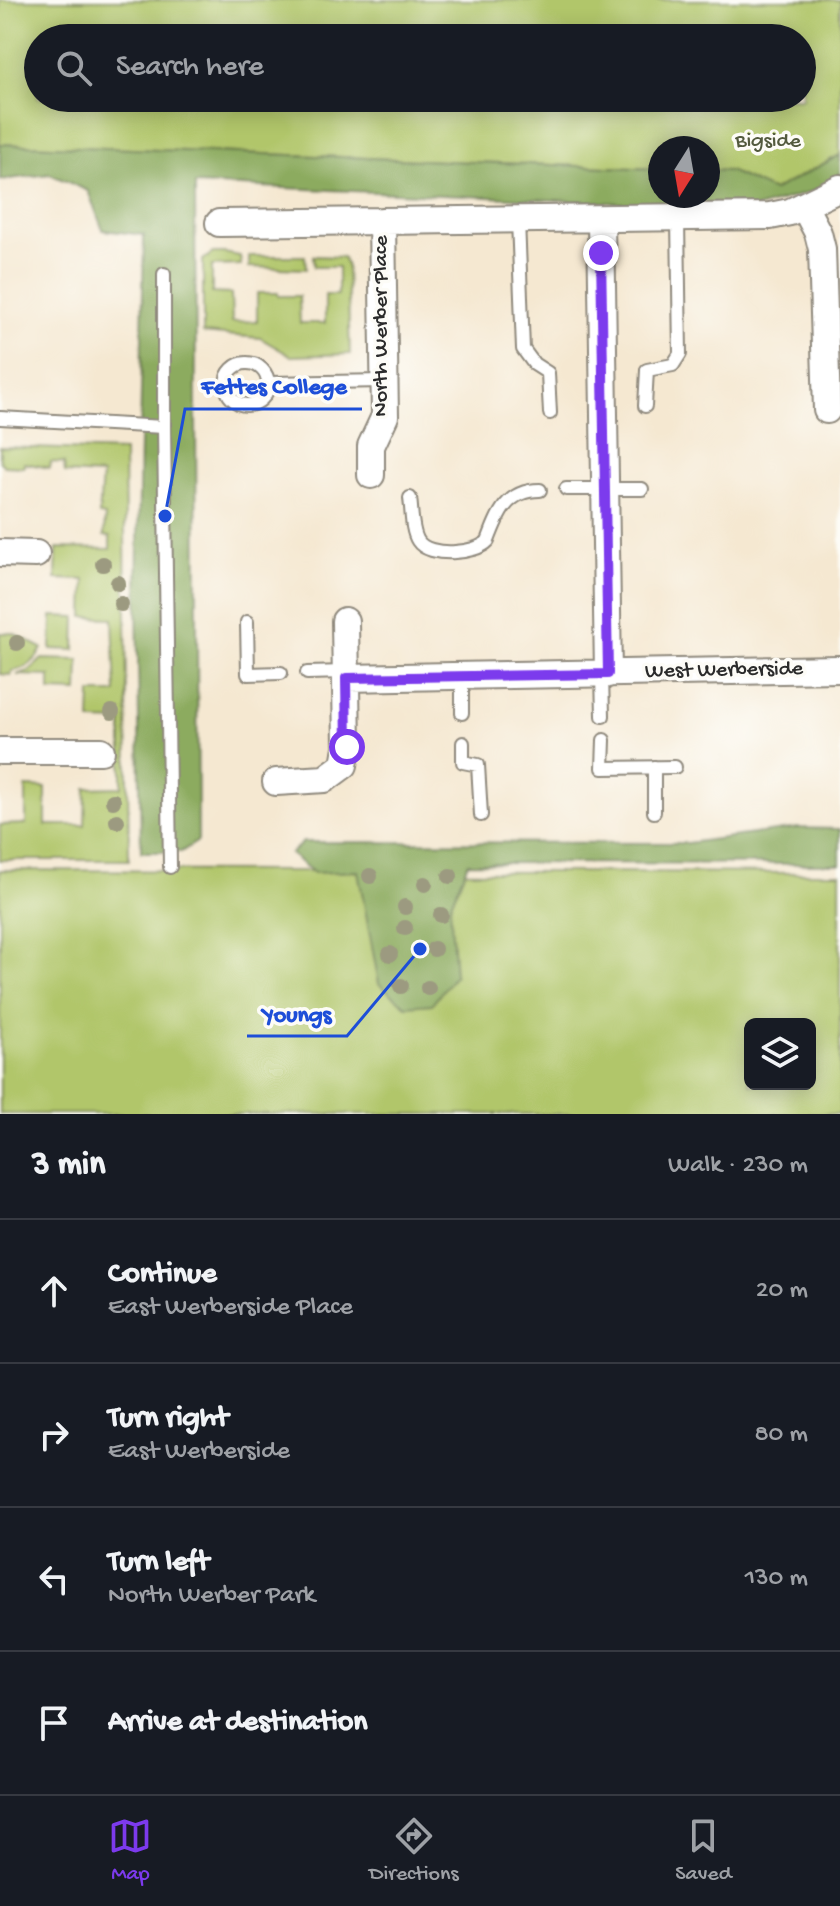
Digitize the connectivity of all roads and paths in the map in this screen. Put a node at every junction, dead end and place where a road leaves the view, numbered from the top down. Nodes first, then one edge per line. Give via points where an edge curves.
1 (840, 188) edge
2 (804, 206) junction
3 (678, 219) junction
4 (518, 220) junction
5 (601, 220) junction
6 (382, 221) junction
7 (219, 223) dead end
8 (164, 274) dead end
9 (384, 381) junction
10 (269, 383) dead end
11 (645, 406) dead end
12 (827, 410) dead end
13 (550, 413) dead end
14 (0, 418) edge
15 (164, 427) junction
16 (371, 475) dead end
17 (566, 489) dead end
18 (605, 489) junction
19 (642, 489) dead end
20 (540, 490) dead end
21 (410, 498) dead end
22 (0, 553) edge
23 (36, 554) dead end
24 (345, 621) dead end
25 (247, 622) dead end
26 (840, 669) edge
27 (281, 673) dead end
28 (307, 673) dead end
29 (605, 674) junction
30 (346, 675) junction
31 (462, 676) junction
32 (462, 713) dead end
33 (603, 716) dead end
34 (604, 740) dead end
35 (463, 743) dead end
36 (0, 751) edge
37 (101, 752) dead end
38 (654, 767) junction
39 (675, 767) dead end
40 (276, 782) dead end
41 (654, 812) dead end
42 (481, 815) dead end
43 (170, 867) dead end

1 - 2 street, North Werber Place
2 - 3 street, North Werber Place via 770,216
2 - 12 street via 822,249
3 - 5 street, North Werber Place
3 - 11 lane via 680,354 673,365 647,370
4 - 5 street, North Werber Place
4 - 6 street, North Werber Place
4 - 13 lane via 523,349 548,373
5 - 18 street
6 - 7 street, North Werber Place
6 - 9 street, North Werber Place
8 - 15 lane
9 - 10 lane
9 - 16 street, North Werber Place via 385,416 371,446
14 - 15 lane
15 - 43 lane
17 - 18 lane
18 - 19 lane
18 - 29 street
20 - 21 lane via 520,492 509,501 488,541 472,550 423,547 416,537
22 - 23 street
24 - 30 street
25 - 27 lane via 248,674
26 - 29 street, West Werberside
28 - 30 lane
29 - 31 street, West Werberside
29 - 33 lane
30 - 31 street, West Werberside
30 - 40 street via 347,751 342,768 325,779
31 - 32 lane
34 - 38 lane via 603,768
35 - 42 lane via 463,762 478,765
36 - 37 street
38 - 39 lane
38 - 41 lane

